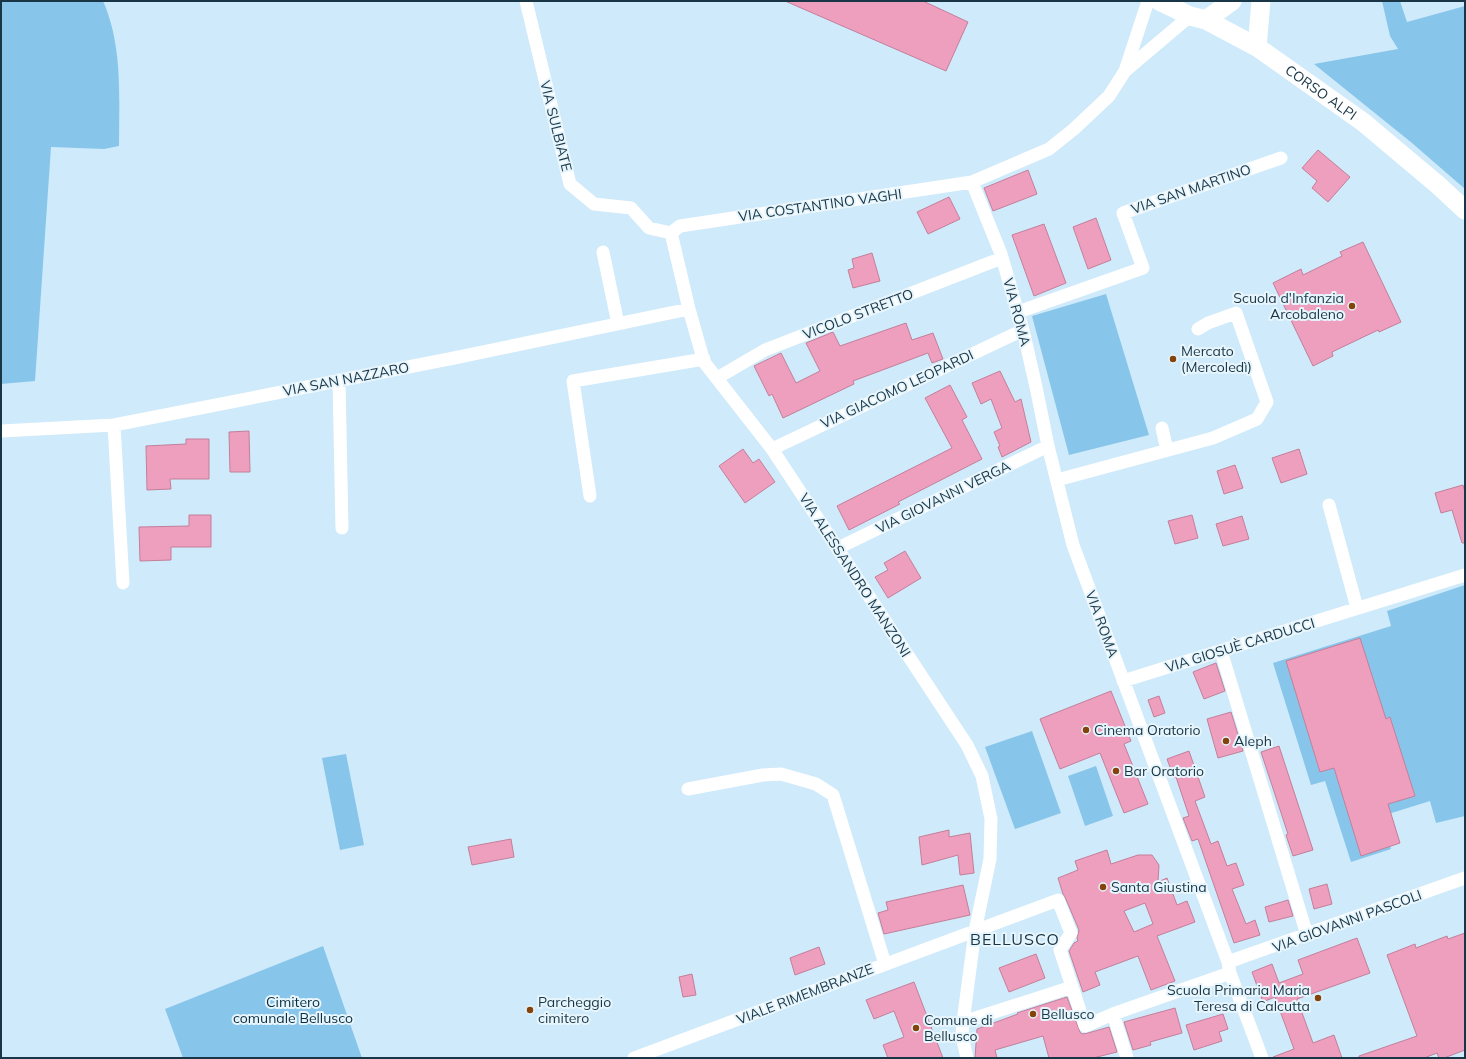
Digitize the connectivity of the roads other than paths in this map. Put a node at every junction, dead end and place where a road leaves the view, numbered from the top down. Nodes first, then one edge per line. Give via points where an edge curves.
1 (526, 1) edge
2 (1148, 1) edge
3 (1159, 1) edge
4 (1232, 1) edge
5 (1261, 1) edge
6 (1198, 18) junction
7 (1257, 47) junction
8 (1125, 71) junction
9 (1281, 158) dead end
10 (972, 182) junction
11 (1465, 210) edge
12 (671, 233) junction
13 (603, 252) dead end
14 (1002, 258) junction
15 (689, 309) junction
16 (1018, 312) junction
17 (618, 324) junction
18 (1198, 329) dead end
19 (1023, 330) junction
20 (704, 359) junction
21 (717, 378) junction
22 (339, 380) junction
23 (114, 424) junction
24 (1162, 428) dead end
25 (1, 431) edge
26 (1048, 446) junction
27 (772, 449) junction
28 (1167, 450) junction
29 (1056, 480) junction
30 (590, 496) dead end
31 (1329, 505) dead end
32 (342, 528) dead end
33 (838, 548) junction
34 (1465, 574) edge
35 (123, 583) dead end
36 (1357, 608) junction
37 (1221, 651) junction
38 (1123, 682) junction
39 (688, 789) dead end
40 (1465, 878) edge
41 (975, 930) junction
42 (1307, 935) junction
43 (885, 964) junction
44 (1229, 968) junction
45 (1072, 986) junction
46 (1113, 1014) junction
47 (963, 1022) junction
48 (634, 1058) edge
49 (967, 1058) edge
50 (1127, 1058) edge
51 (1262, 1058) edge

1 - 12 street, VIA SULBIATE via 570,184 594,204 631,208 649,228
2 - 8 street
3 - 6 main road, CORSO ALPI
4 - 6 main road
5 - 7 main road
6 - 7 main road, CORSO ALPI
6 - 8 street
7 - 11 main road, CORSO ALPI via 1363,122
8 - 10 street, VIA COSTANTINO VAGHI via 1109,96 1049,149
9 - 16 street, VIA SAN MARTINO via 1123,214 1143,268
10 - 12 street, VIA COSTANTINO VAGHI via 680,226
10 - 14 street, VIA ROMA
12 - 15 street, VIA ALESSANDRO MANZONI
13 - 17 street
14 - 16 street, VIA ROMA
14 - 21 street, VICOLO STRETTO via 765,350
15 - 17 street, VIA SAN NAZZARO
15 - 20 street, VIA ALESSANDRO MANZONI
16 - 19 street, VIA ROMA
17 - 22 street, VIA SAN NAZZARO
18 - 28 street via 1236,312 1267,402 1257,419 1213,438
19 - 26 street, VIA ROMA
19 - 27 street, VIA GIACOMO LEOPARDI
20 - 21 street, VIA ALESSANDRO MANZONI
20 - 30 street via 573,381
21 - 27 street, VIA ALESSANDRO MANZONI
22 - 23 street, VIA SAN NAZZARO
22 - 32 street
23 - 25 street, VIA SAN NAZZARO
23 - 35 street
24 - 28 street
26 - 29 street, VIA ROMA
26 - 33 street, VIA GIOVANNI VERGA
27 - 33 street, VIA ALESSANDRO MANZONI
28 - 29 street
29 - 38 street, VIA ROMA via 1073,545
31 - 36 street
33 - 41 street, VIA ALESSANDRO MANZONI via 968,745 982,776 991,819 990,859
34 - 36 street, VIA GIOSUÈ CARDUCCI
36 - 37 street, VIA GIOSUÈ CARDUCCI
37 - 38 street, VIA GIOSUÈ CARDUCCI
37 - 42 street
38 - 44 street, VIA ROMA
39 - 43 street via 781,774 816,784 834,795
40 - 42 street, VIA GIOVANNI PASCOLI
41 - 43 street, VIALE RIMEMBRANZE
41 - 45 street, VIALE RIMEMBRANZE via 1058,900 1070,933 1060,950
41 - 47 street, VIA ALESSANDRO MANZONI
42 - 44 street, VIA GIOVANNI PASCOLI
43 - 48 street, VIALE RIMEMBRANZE
44 - 46 street, VIA GIOVANNI PASCOLI
44 - 51 street, VIA ROMA
45 - 46 street, VIA GIOVANNI PASCOLI via 1085,1026
45 - 47 street
46 - 50 street
47 - 49 street, VIA ALESSANDRO MANZONI via 962,1036

